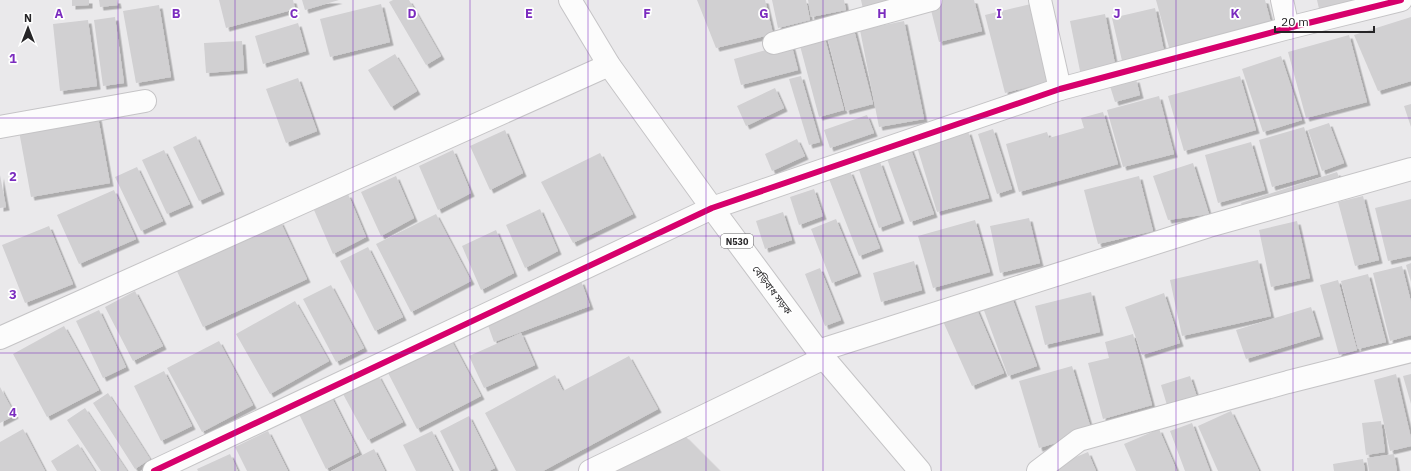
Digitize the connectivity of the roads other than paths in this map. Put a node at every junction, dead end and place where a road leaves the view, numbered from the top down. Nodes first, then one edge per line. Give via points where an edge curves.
1 (570, 0) edge
2 (931, 0) edge
3 (1040, 0) edge
4 (1282, 0) edge
5 (1401, 0) edge
6 (1288, 28) junction
7 (774, 43) dead end
8 (609, 65) junction
9 (1060, 89) junction
10 (145, 101) dead end
11 (0, 127) edge
12 (1411, 169) edge
13 (712, 208) junction
14 (0, 338) edge
15 (1411, 352) edge
16 (821, 355) junction
17 (154, 471) edge
18 (590, 471) edge
19 (920, 471) edge
20 (1038, 471) edge

1 - 8 main road, বেড়িবাধ সড়ক / N530
2 - 7 main road
3 - 9 main road
4 - 6 main road
5 - 6 main road
6 - 9 main road
8 - 13 main road, বেড়িবাধ সড়ক / N530
8 - 14 main road
9 - 13 main road
10 - 11 main road
12 - 16 main road via 1209,226
13 - 16 main road, বেড়িবাধ সড়ক / N530
13 - 17 main road
15 - 20 main road via 1288,382 1079,440
16 - 18 main road
16 - 19 main road, বেড়িবাধ সড়ক / N530

